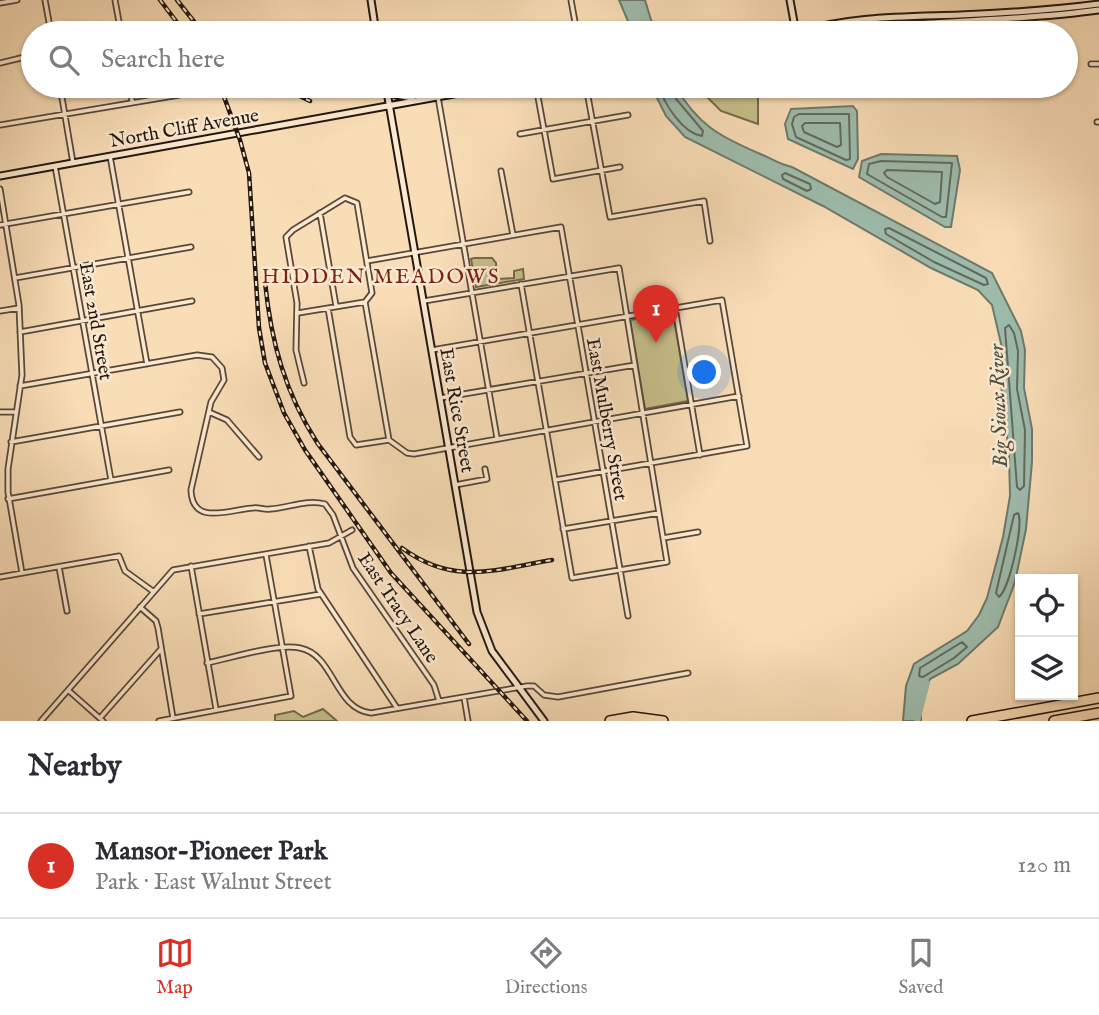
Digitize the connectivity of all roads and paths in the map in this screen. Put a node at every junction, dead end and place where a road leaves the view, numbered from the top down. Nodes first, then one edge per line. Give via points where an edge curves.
1 (17, 0) edge
2 (45, 0) edge
3 (115, 0) edge
4 (371, 0) edge
5 (570, 0) edge
6 (790, 0) edge
7 (0, 3) edge
8 (1099, 4) edge
9 (1099, 10) edge
10 (49, 21) edge
11 (119, 21) edge
12 (374, 21) edge
13 (574, 21) edge
14 (794, 21) edge
15 (865, 21) edge
16 (964, 21) edge
17 (21, 58) edge
18 (0, 64) edge
19 (1091, 64) dead end
20 (1099, 64) edge
21 (62, 98) edge
22 (132, 98) edge
23 (156, 98) edge
24 (388, 98) edge
25 (419, 98) edge
26 (439, 98) edge
27 (538, 98) edge
28 (588, 98) edge
29 (132, 101) junction
30 (389, 104) junction
31 (65, 114) junction
32 (628, 115) dead end
33 (593, 122) junction
34 (0, 125) edge
35 (544, 130) junction
36 (520, 134) dead end
37 (110, 156) junction
38 (73, 163) junction
39 (55, 166) junction
40 (620, 167) dead end
41 (601, 170) junction
42 (501, 171) dead end
43 (0, 176) edge
44 (0, 189) edge
45 (189, 192) dead end
46 (119, 204) junction
47 (320, 213) junction
48 (64, 214) junction
49 (6, 224) junction
50 (0, 225) edge
51 (513, 235) junction
52 (710, 241) dead end
53 (464, 245) junction
54 (191, 247) dead end
55 (415, 253) junction
56 (128, 258) junction
57 (367, 261) junction
58 (73, 267) junction
59 (569, 276) junction
60 (15, 278) junction
61 (521, 284) junction
62 (472, 293) junction
63 (192, 301) dead end
64 (424, 301) junction
65 (365, 302) junction
66 (336, 306) junction
67 (19, 308) junction
68 (328, 308) junction
69 (675, 308) junction
70 (0, 311) edge
71 (138, 311) junction
72 (297, 313) junction
73 (627, 316) junction
74 (83, 320) junction
75 (578, 325) junction
76 (20, 332) junction
77 (530, 333) junction
78 (481, 342) junction
79 (432, 350) junction
80 (147, 364) junction
81 (635, 365) junction
82 (586, 373) junction
83 (93, 374) junction
84 (538, 382) junction
85 (304, 383) dead end
86 (20, 386) junction
87 (489, 390) junction
88 (739, 396) junction
89 (440, 398) junction
90 (692, 405) junction
91 (0, 412) edge
92 (16, 412) junction
93 (180, 412) dead end
94 (209, 412) junction
95 (643, 414) junction
96 (595, 422) junction
97 (102, 427) junction
98 (546, 430) junction
99 (497, 439) junction
100 (389, 440) junction
101 (11, 442) junction
102 (448, 448) junction
103 (700, 455) junction
104 (259, 457) dead end
105 (651, 464) junction
106 (0, 468) edge
107 (8, 468) junction
108 (485, 469) dead end
109 (169, 470) dead end
110 (604, 472) junction
111 (111, 480) junction
112 (555, 480) junction
113 (455, 485) junction
114 (8, 499) junction
115 (659, 513) junction
116 (611, 521) junction
117 (563, 529) junction
118 (352, 530) dead end
119 (698, 532) dead end
120 (663, 538) junction
121 (341, 539) junction
122 (309, 546) junction
123 (266, 554) junction
124 (191, 566) junction
125 (60, 567) junction
126 (620, 570) junction
127 (22, 573) junction
128 (0, 577) edge
129 (153, 592) junction
130 (321, 594) junction
131 (274, 602) junction
132 (140, 607) junction
133 (67, 611) dead end
134 (199, 614) junction
135 (628, 616) dead end
136 (283, 648) junction
137 (161, 649) junction
138 (208, 663) junction
139 (688, 673) dead end
140 (519, 687) junction
141 (68, 690) junction
142 (464, 697) junction
143 (1099, 698) edge
144 (439, 701) junction
145 (397, 709) junction
146 (216, 710) junction
147 (1099, 713) edge
148 (173, 718) junction
149 (102, 719) edge
150 (41, 721) edge
151 (159, 721) edge
152 (468, 721) edge
153 (544, 721) edge
154 (610, 721) edge
155 (663, 721) edge
156 (972, 721) edge
157 (1054, 721) edge

1 - 7 street
2 - 10 street
3 - 11 street
4 - 12 main road
5 - 13 street
6 - 14 main road
8 - 15 main road
9 - 16 main road
17 - 18 street
19 - 20 street
21 - 31 street
22 - 29 street
23 - 29 street
24 - 30 main road, East Rice Street
25 - 30 main road, North Cliff Avenue
26 - 53 street
27 - 35 street
28 - 33 street
29 - 31 street
30 - 37 main road, North Cliff Avenue
30 - 55 main road, East Rice Street
31 - 34 street
31 - 38 street
32 - 33 street
33 - 35 street
33 - 41 street
35 - 36 street
35 - 41 street via 553,179
37 - 38 main road, North Cliff Avenue
37 - 46 street
38 - 39 main road, North Cliff Avenue
39 - 43 main road, North Cliff Avenue
39 - 48 street, East 2nd Street
40 - 41 street
41 - 52 street via 610,217 704,201
42 - 51 street
44 - 49 street
45 - 46 street
46 - 48 street
46 - 56 street
47 - 57 street via 345,198 357,203
47 - 66 street
47 - 72 street via 287,235
48 - 49 street
48 - 58 street, East 2nd Street
49 - 50 street
49 - 60 street
51 - 53 street
51 - 59 street, East Mulberry Street via 561,227
53 - 55 street
53 - 62 street
54 - 56 street
55 - 57 street
55 - 64 main road, East Rice Street
56 - 58 street
56 - 71 street
57 - 65 street via 372,293
58 - 60 street
58 - 74 street, East 2nd Street
59 - 61 street
59 - 73 street via 619,268
59 - 75 street, East Mulberry Street
60 - 67 street
61 - 62 street
61 - 77 street
62 - 64 street
62 - 78 street
63 - 71 street
64 - 79 main road, East Rice Street
65 - 66 street
65 - 100 street
66 - 68 street
67 - 70 street
67 - 76 street
68 - 72 street
68 - 100 street via 352,443 362,446
69 - 73 street
69 - 88 street via 722,300
69 - 90 street
71 - 74 street
71 - 80 street
72 - 85 street via 295,341
73 - 75 street
73 - 81 street
74 - 76 street
74 - 83 street, East 2nd Street
75 - 77 street
75 - 82 street, East Mulberry Street
76 - 86 street
77 - 78 street
77 - 84 street
78 - 79 street
78 - 87 street
79 - 89 main road, East Rice Street
80 - 83 street
80 - 94 street, East Tracy Lane via 197,355 212,357 223,372 223,383
81 - 82 street
81 - 95 street
82 - 84 street
82 - 96 street, East Mulberry Street
83 - 86 street
83 - 97 street, East 2nd Street
84 - 87 street
84 - 98 street
86 - 92 street
87 - 89 street
87 - 99 street
88 - 90 street
88 - 103 street via 747,446
89 - 102 main road, East Rice Street
90 - 95 street
90 - 103 street
91 - 92 street
92 - 101 street
93 - 97 street
94 - 104 street via 227,420
94 - 121 street, East Tracy Lane via 191,490 197,507 213,514 318,502 333,515
95 - 96 street
95 - 105 street
96 - 98 street
96 - 110 street, East Mulberry Street
97 - 101 street
97 - 111 street, East 2nd Street
98 - 99 street
98 - 112 street
99 - 102 street
100 - 102 street via 409,454
101 - 107 street
102 - 113 main road, East Rice Street
103 - 105 street
105 - 110 street
105 - 115 street
106 - 107 street
107 - 114 street
108 - 113 street via 486,480
109 - 111 street
110 - 112 street
110 - 116 street, East Mulberry Street
111 - 114 street
112 - 117 street
113 - 140 main road, East Rice Street via 481,627 492,651
114 - 127 street
115 - 116 street
115 - 120 street
116 - 117 street
116 - 126 street, East Mulberry Street
117 - 126 street via 572,578
118 - 121 street
119 - 120 street
120 - 126 street via 667,562
121 - 122 street
121 - 144 street, East Tracy Lane via 353,568 434,685
122 - 123 street
122 - 130 street
123 - 124 street
123 - 131 street
124 - 129 street via 173,570
124 - 134 street
125 - 127 street
125 - 129 street via 117,556 127,572
125 - 133 street
126 - 135 street, East Mulberry Street
127 - 128 street
129 - 132 street
130 - 131 street
130 - 145 street
131 - 134 street
131 - 136 street
132 - 137 street via 156,621
132 - 141 street
134 - 138 street
136 - 138 street
136 - 145 street via 300,648 315,655 348,702 359,710
136 - 146 street via 291,696
137 - 148 street
137 - 149 street
138 - 146 street
139 - 140 street via 558,697 544,695 534,686
140 - 142 street
140 - 153 main road, East Rice Street
141 - 149 street
141 - 150 street
142 - 144 street
142 - 152 street
143 - 156 highway
144 - 145 street
146 - 148 street
147 - 157 highway
148 - 151 street
154 - 155 highway via 633,717

